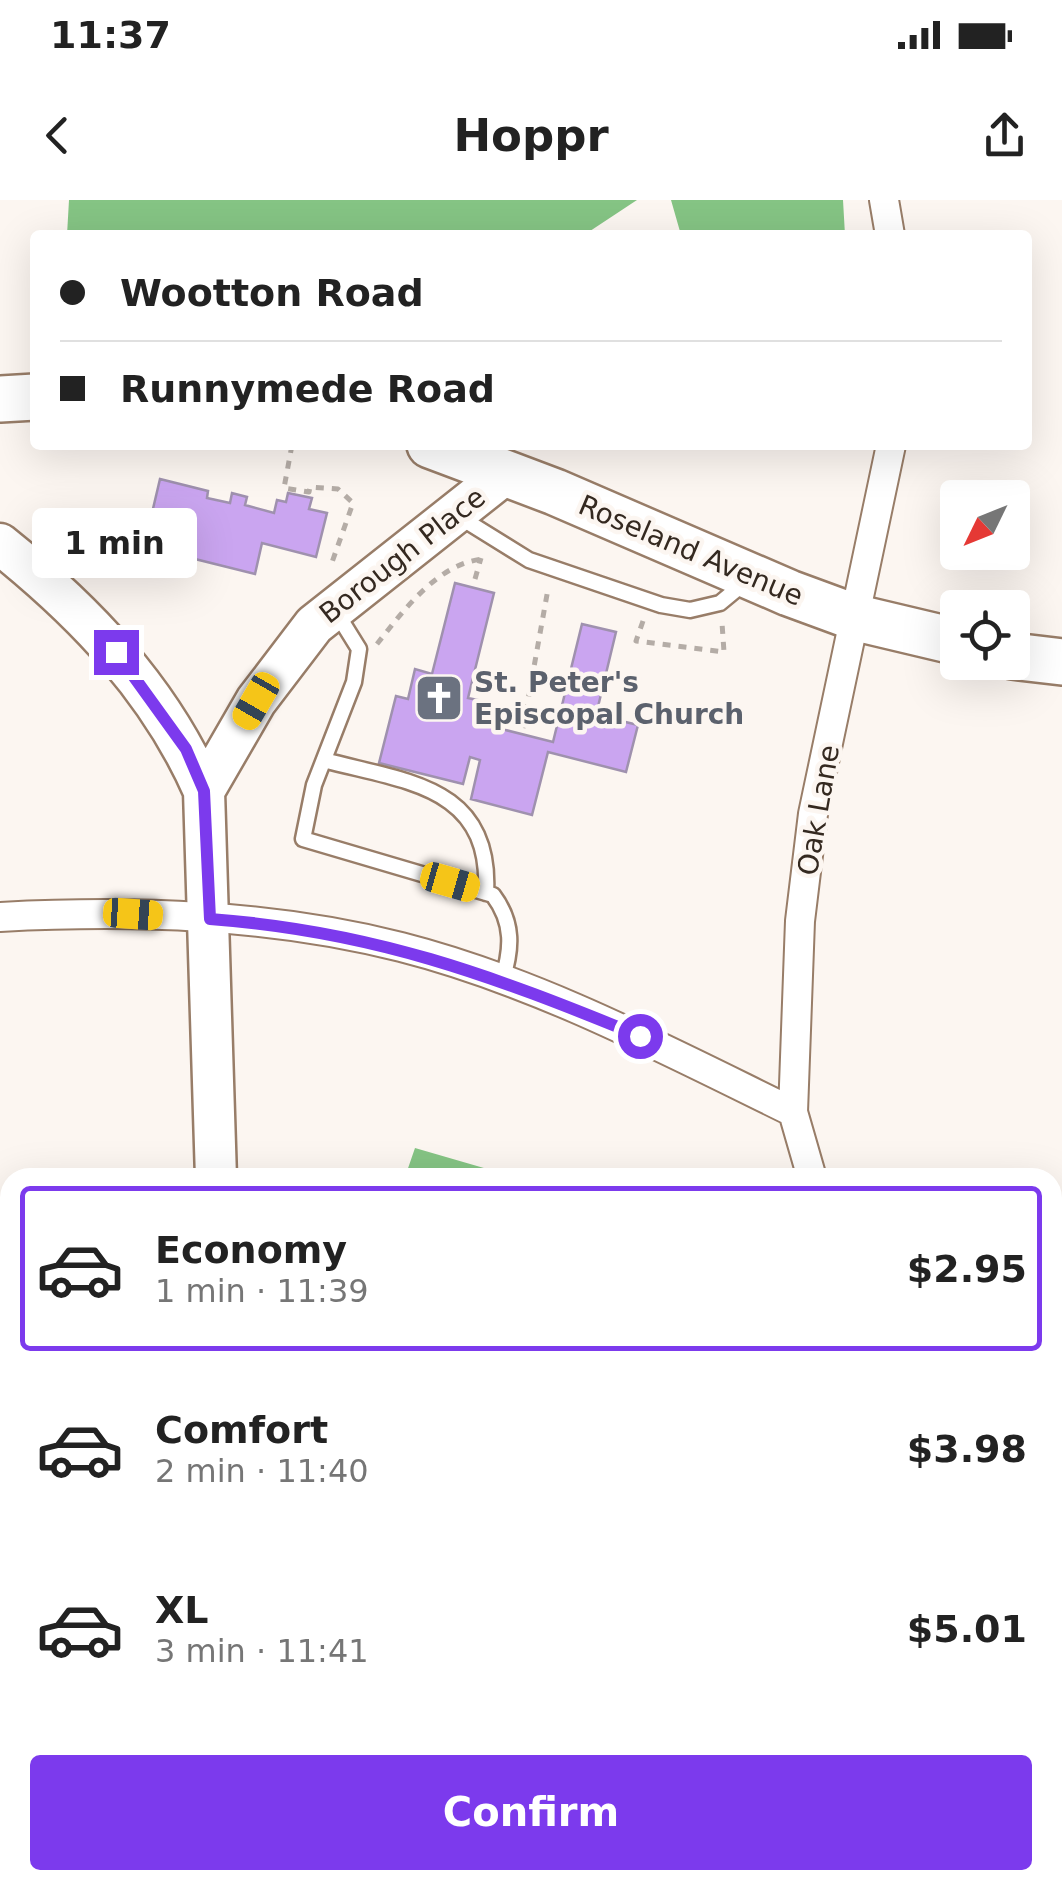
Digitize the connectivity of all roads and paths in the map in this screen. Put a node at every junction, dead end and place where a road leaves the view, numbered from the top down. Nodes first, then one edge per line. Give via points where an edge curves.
1 (884, 200) edge
2 (889, 230) edge
3 (30, 397) edge
4 (0, 399) edge
5 (291, 450) edge
6 (443, 450) edge
7 (889, 450) edge
8 (505, 474) junction
9 (452, 513) junction
10 (0, 544) edge
11 (492, 559) dead end
12 (534, 579) dead end
13 (549, 585) junction
14 (565, 590) dead end
15 (736, 590) junction
16 (337, 604) junction
17 (646, 614) dead end
18 (857, 618) junction
19 (940, 638) edge
20 (1030, 658) edge
21 (1062, 662) edge
22 (356, 669) junction
23 (524, 728) dead end
24 (324, 760) junction
25 (204, 791) junction
26 (486, 893) junction
27 (0, 917) edge
28 (210, 919) junction
29 (502, 982) junction
30 (792, 1112) junction
31 (216, 1168) edge
32 (809, 1168) edge

1 - 2 street
3 - 4 main road
5 - 16 path via 284,488 338,489 354,503 323,588
6 - 8 main road, Roseland Avenue
7 - 18 street, Oak Lane
8 - 9 street, Borough Place
8 - 15 main road, Roseland Avenue
9 - 15 lane via 529,560 661,606 690,610
9 - 16 street, Borough Place
10 - 25 street via 116,652 186,749
11 - 22 path via 454,566 402,613
12 - 13 path
13 - 14 path
13 - 23 path
15 - 17 path via 724,652 636,641
15 - 18 main road, Roseland Avenue
16 - 22 lane via 359,649
16 - 25 street, Borough Place via 284,658
18 - 19 main road, Roseland Avenue
18 - 30 street, Oak Lane via 813,814 800,921
20 - 21 main road
22 - 24 lane
24 - 26 lane via 440,792 457,806 488,856
24 - 26 lane via 303,839
25 - 28 street
26 - 29 lane via 508,914 511,953
27 - 28 street
28 - 29 street via 273,923 402,948
28 - 31 street
29 - 30 street via 640,1036
30 - 32 street, Oak Lane

